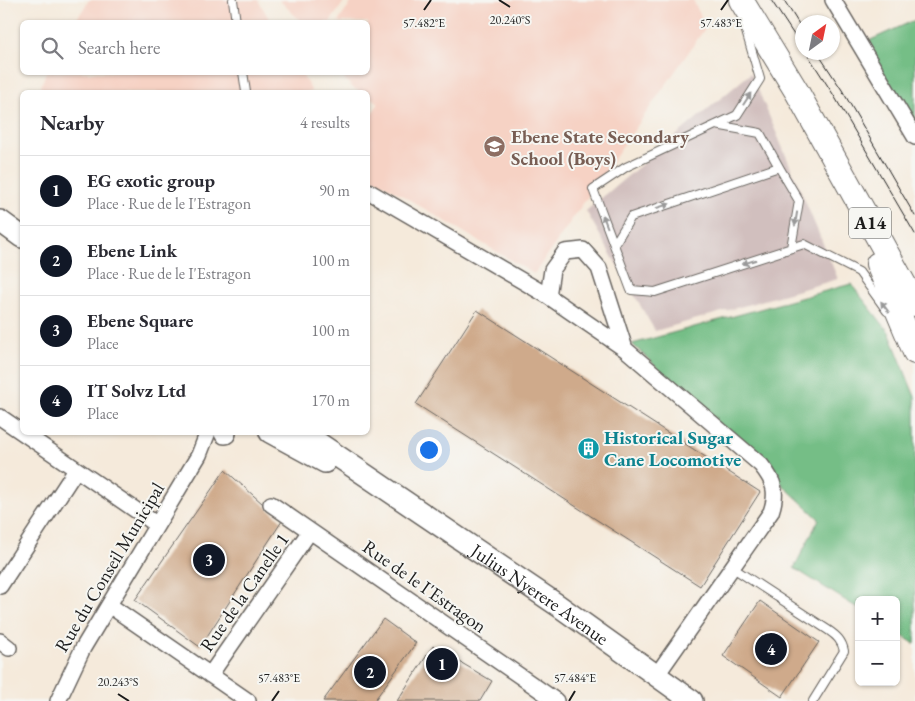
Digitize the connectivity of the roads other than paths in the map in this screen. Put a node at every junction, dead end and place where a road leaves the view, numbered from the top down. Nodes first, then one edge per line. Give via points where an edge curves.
1 (233, 0) edge
2 (737, 0) edge
3 (741, 0) edge
4 (833, 0) edge
5 (236, 20) edge
6 (243, 75) edge
7 (246, 90) edge
8 (716, 125) junction
9 (915, 137) edge
10 (825, 142) junction
11 (779, 168) junction
12 (370, 192) edge
13 (0, 221) edge
14 (20, 236) edge
15 (614, 245) junction
16 (791, 248) junction
17 (548, 296) junction
18 (915, 304) edge
19 (625, 349) junction
20 (914, 350) edge
21 (0, 417) edge
22 (20, 431) edge
23 (26, 435) edge
24 (207, 435) edge
25 (223, 435) edge
26 (275, 435) edge
27 (306, 435) edge
28 (320, 435) edge
29 (199, 455) junction
30 (76, 470) junction
31 (383, 486) junction
32 (271, 504) dead end
33 (156, 524) junction
34 (310, 531) junction
35 (733, 568) junction
36 (0, 586) edge
37 (109, 605) junction
38 (210, 675) junction
39 (656, 676) junction
40 (58, 701) edge
41 (248, 701) edge
42 (556, 701) edge
43 (692, 701) edge
44 (813, 701) edge

1 - 5 lane
8 -> 2 lane via 737,115 760,80
3 - 10 main road, A14
4 - 9 street
6 - 7 lane
8 - 11 lane via 760,133
15 -> 8 lane via 593,189 626,167
10 - 18 main road, A14
10 - 20 main road
15 -> 11 lane via 631,217
11 -> 16 lane via 799,201
12 - 17 street
13 - 14 main road
16 -> 15 lane via 655,292 631,290
20 -> 16 lane via 859,272 804,244
17 - 19 street
17 - 19 street via 552,270 565,252 583,250 599,268
19 - 35 street via 761,465 770,477 775,502 771,512
21 - 22 street
23 - 30 street
24 - 29 street
25 - 29 street
26 - 31 main road via 318,459
27 - 31 main road, Julius Nyerere Avenue
28 - 31 main road, Julius Nyerere Avenue via 360,462
29 - 33 street, Rue du Conseil Municipal
30 - 33 street
30 - 36 street
31 - 39 main road, Julius Nyerere Avenue
32 - 34 street, Rue de le I'Estragon
33 - 37 street, Rue du Conseil Municipal
34 - 38 street, Rue de la Canelle 1
34 - 42 street, Rue de le I'Estragon
35 - 39 street
35 - 44 lane via 833,633 843,643 844,651
37 - 38 street
37 - 40 street, Rue du Conseil Municipal via 83,648
38 - 41 street
39 - 43 main road, Julius Nyerere Avenue

